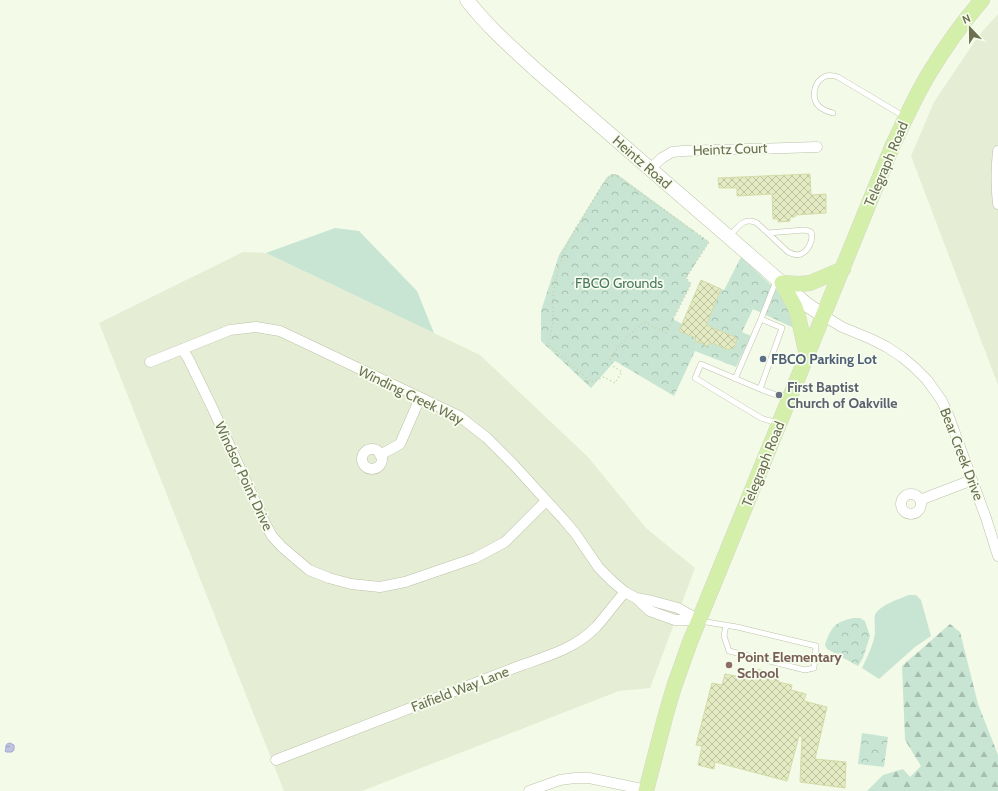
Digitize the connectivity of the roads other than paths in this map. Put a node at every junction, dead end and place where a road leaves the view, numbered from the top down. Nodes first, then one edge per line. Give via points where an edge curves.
1 (466, 0) edge
2 (982, 0) edge
3 (833, 113) dead end
4 (906, 118) junction
5 (817, 146) dead end
6 (998, 151) edge
7 (650, 169) junction
8 (998, 204) edge
9 (768, 233) junction
10 (729, 238) junction
11 (843, 269) junction
12 (780, 281) junction
13 (824, 316) junction
14 (761, 319) junction
15 (182, 349) junction
16 (807, 356) junction
17 (150, 362) dead end
18 (735, 379) junction
19 (760, 389) junction
20 (420, 398) junction
21 (790, 400) junction
22 (780, 424) junction
23 (380, 454) dead end
24 (972, 480) junction
25 (920, 500) dead end
26 (546, 501) junction
27 (998, 556) edge
28 (625, 592) junction
29 (699, 620) junction
30 (726, 625) junction
31 (276, 760) dead end
32 (647, 790) edge
33 (529, 791) edge

1 - 7 street, Heintz Road via 504,41
2 - 4 main road, Telegraph Road via 930,72
3 - 4 lane via 821,108 815,101 815,86 826,76 838,77
4 - 11 main road, Telegraph Road
5 - 7 street, Heintz Court via 677,151 662,158
6 - 8 street
7 - 10 street, Heintz Road
9 - 9 lane via 792,254 804,252 813,238 811,232 804,230
9 - 10 lane via 752,220 742,224
10 - 12 street, Heintz Road
11 - 12 main road via 810,283
11 - 13 main road, Telegraph Road
12 - 13 street, Heintz Road
12 - 14 lane
12 - 16 main road via 795,307
13 - 16 main road, Telegraph Road
13 - 24 street, Bear Creek Drive via 887,347 927,380 947,412
14 - 18 lane
14 - 19 lane via 782,328
15 - 17 street, Winding Creek Way
15 - 20 street, Winding Creek Way via 230,330 256,327 280,332
15 - 26 street, Windsor Point Drive via 272,536 309,570 351,584 380,587 406,582 475,558 505,542
16 - 21 main road, Telegraph Road
18 - 19 lane
18 - 22 lane via 701,364 695,378 761,418
19 - 21 lane
20 - 23 street via 400,444
20 - 26 street, Winding Creek Way via 459,416 487,438
21 - 22 main road, Telegraph Road
22 - 29 main road, Telegraph Road
24 - 25 street
24 - 27 street, Bear Creek Drive
26 - 28 street, Winding Creek Way via 564,520 599,568
28 - 29 street, Winding Creek Way via 636,598 678,608
28 - 31 street, Faifield Way Lane via 596,628 560,651
29 - 30 lane
29 - 32 main road, Telegraph Road via 674,687
30 - 30 lane via 816,646 814,668 805,670 729,651 724,636
32 - 33 street via 589,778 575,778 560,780

